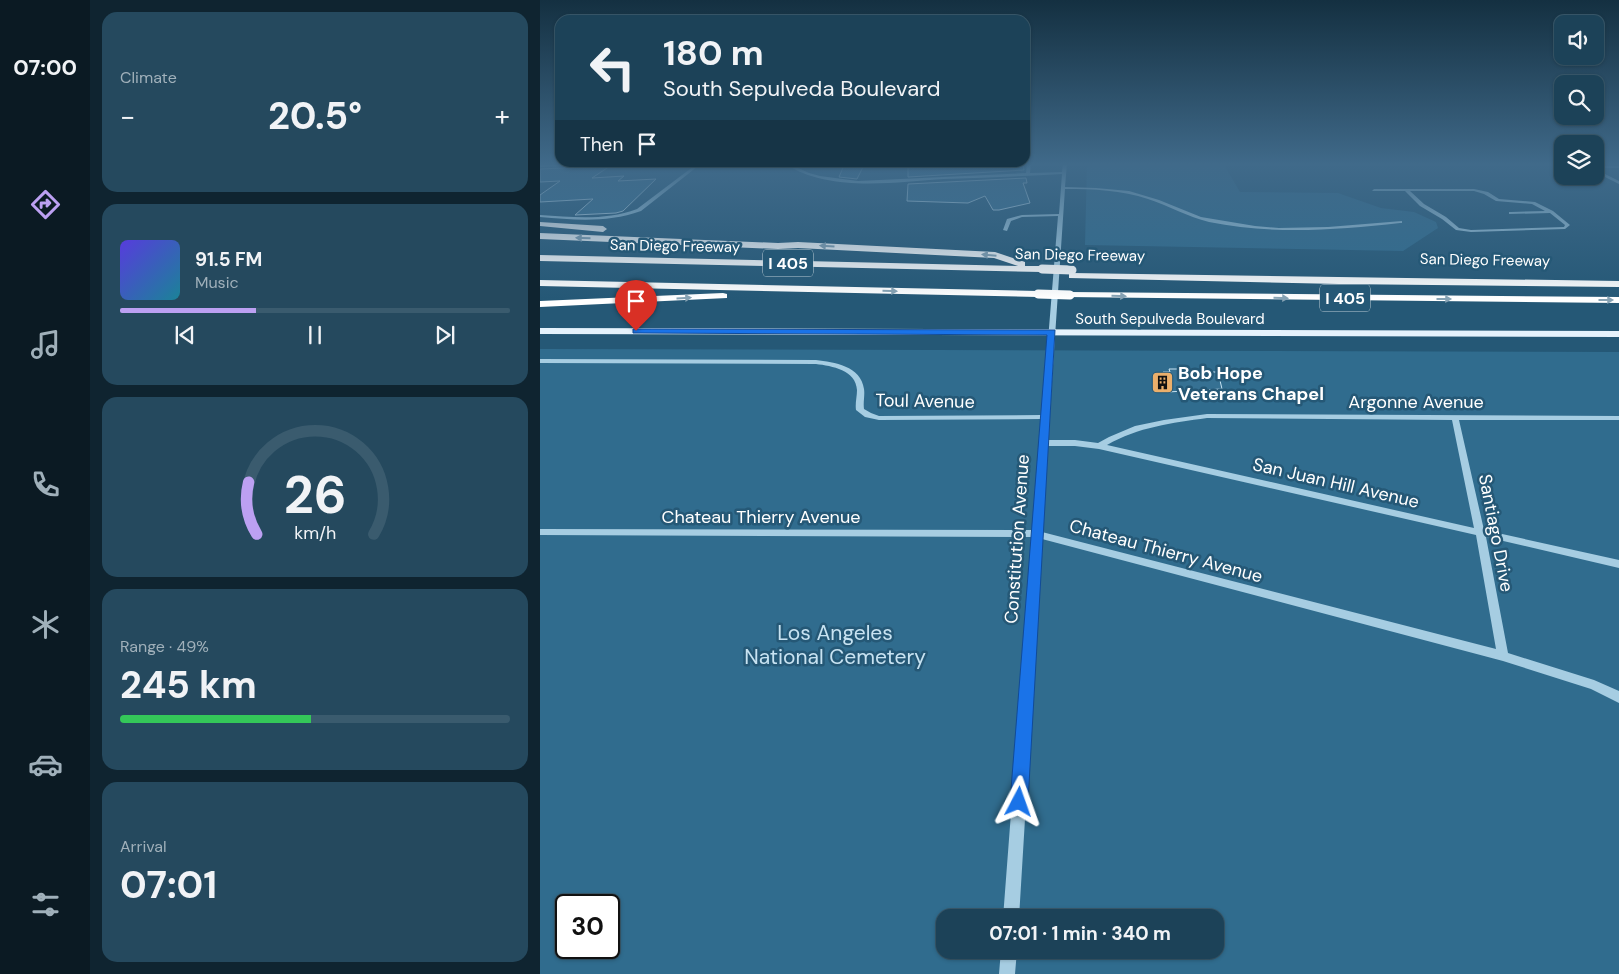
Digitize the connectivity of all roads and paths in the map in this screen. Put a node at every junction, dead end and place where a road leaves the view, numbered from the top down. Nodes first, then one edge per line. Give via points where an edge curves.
1 (640, 208) edge
2 (1061, 208) edge
3 (1176, 208) edge
4 (1428, 208) edge
5 (1544, 208) edge
6 (1511, 212) dead end
7 (1551, 212) junction
8 (1061, 215) junction
9 (540, 216) edge
10 (1400, 222) dead end
11 (540, 224) edge
12 (1005, 230) dead end
13 (540, 236) edge
14 (798, 245) junction
15 (540, 258) edge
16 (540, 265) edge
17 (1040, 271) junction
18 (1072, 273) junction
19 (1619, 276) edge
20 (540, 283) edge
21 (1619, 284) edge
22 (841, 289) junction
23 (1619, 300) edge
24 (540, 304) edge
25 (540, 331) edge
26 (1052, 332) junction
27 (1619, 334) edge
28 (540, 361) edge
29 (1046, 417) junction
30 (1455, 417) junction
31 (1619, 418) edge
32 (1044, 443) junction
33 (1099, 446) junction
34 (540, 532) edge
35 (1480, 533) junction
36 (1038, 534) junction
37 (1619, 564) edge
38 (1503, 656) junction
39 (1619, 697) edge
40 (1012, 909) edge
41 (1008, 959) edge
42 (1007, 974) edge

1 - 9 street via 627,215
2 - 8 street, Constitution Avenue
3 - 10 street via 1205,220 1266,229 1319,229
4 - 7 street via 1458,229 1470,231 1565,228 1568,225
5 - 7 street
6 - 7 street
8 - 12 street via 1022,216 1009,220
8 - 26 street, Constitution Avenue
11 - 14 highway
14 -> 13 highway
17 -> 14 highway via 995,255
15 - 17 highway, San Diego Freeway / I 405
16 - 17 highway
17 - 18 highway
18 - 19 highway, San Diego Freeway / I 405
18 - 21 highway via 1319,281
20 - 22 highway, I 405
22 -> 23 highway, I 405, bridge via 1070,295
24 -> 22 highway
25 - 26 main road, South Sepulveda Boulevard
26 - 27 main road, South Sepulveda Boulevard
26 - 29 street, Constitution Avenue
28 - 29 street, Toul Avenue via 816,362 845,368 855,376 861,387 860,410 868,416
29 - 32 street, Constitution Avenue
30 - 31 street, Argonne Avenue
30 - 33 street, Argonne Avenue via 1206,416 1144,425 1117,434
30 - 35 street, Santiago Drive
32 - 33 street, San Juan Hill Avenue
32 - 36 street, Constitution Avenue
33 - 35 street, San Juan Hill Avenue
34 - 36 street, Chateau Thierry Avenue
35 - 37 street, San Juan Hill Avenue
35 - 38 street, Santiago Drive
36 - 38 street, Chateau Thierry Avenue
36 - 40 street, Constitution Avenue
38 - 39 street, Chateau Thierry Avenue via 1586,682
41 - 42 street

